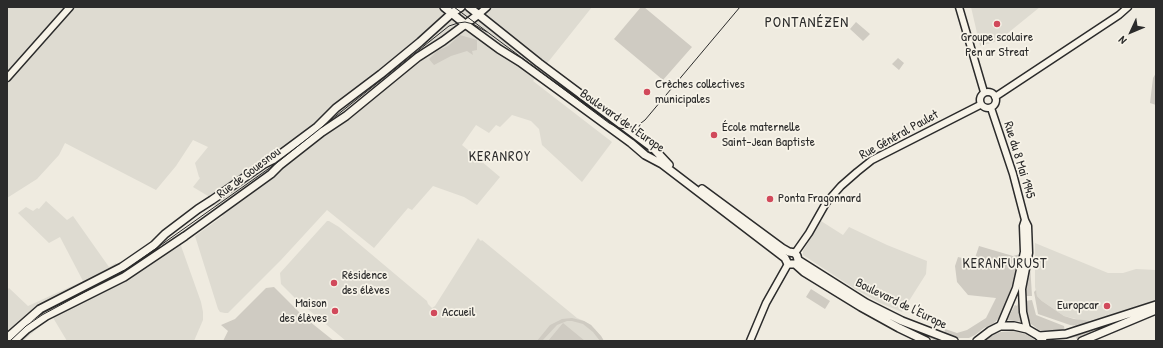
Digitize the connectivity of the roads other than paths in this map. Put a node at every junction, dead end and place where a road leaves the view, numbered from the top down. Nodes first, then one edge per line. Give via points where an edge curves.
1 (70, 7) edge
2 (444, 7) edge
3 (461, 7) edge
4 (469, 7) edge
5 (487, 7) edge
6 (959, 7) edge
7 (1128, 7) edge
8 (452, 13) junction
9 (479, 14) junction
10 (465, 24) junction
11 (7, 78) edge
12 (984, 92) junction
13 (995, 96) junction
14 (980, 104) junction
15 (991, 108) junction
16 (1025, 220) junction
17 (792, 259) junction
18 (1156, 305) edge
19 (1156, 310) edge
20 (1000, 326) junction
21 (1027, 329) junction
22 (7, 338) edge
23 (1041, 338) edge
24 (14, 341) edge
25 (750, 341) edge
26 (926, 341) edge
27 (954, 341) edge
28 (977, 341) edge
29 (1082, 341) edge

1 - 11 street
2 - 8 main road, Boulevard de l'Europe
3 - 8 main road, Rue de Gouesnou
4 - 9 main road, Boulevard de l'Europe
5 - 9 street, Rue de Gouesnou
6 - 12 street
7 - 13 street via 1119,16
8 - 10 main road, Boulevard de l'Europe
8 - 22 main road, Rue de Gouesnou via 420,42 336,108 317,127 274,159 198,209 122,267 40,309
9 - 10 main road, Rue de Gouesnou
9 - 17 main road, Boulevard de l'Europe
10 - 17 main road, Boulevard de l'Europe
10 - 24 main road, Rue de Gouesnou via 418,57 271,174 185,236 124,277 46,316
12 - 13 street via 991,92
12 - 14 street via 980,97
13 - 15 street via 995,103
14 - 15 street via 985,108
14 - 17 street, Rue Général Paulet via 872,160 857,172 826,203
15 - 16 street, Rue du 8 Mai 1945
16 - 20 street, Rue du 8 Mai 1945 via 1024,252 1016,288
16 - 21 street, Rue du 8 Mai 1945 via 1028,226 1029,253 1022,289
17 - 25 street, Rue Général Paulet via 766,302
17 - 26 main road, Boulevard de l'Europe via 804,272
17 - 27 main road, Boulevard de l'Europe via 866,303 902,321
18 - 23 main road via 1066,334
19 - 29 main road
20 - 21 main road
20 - 28 main road
21 - 23 main road

